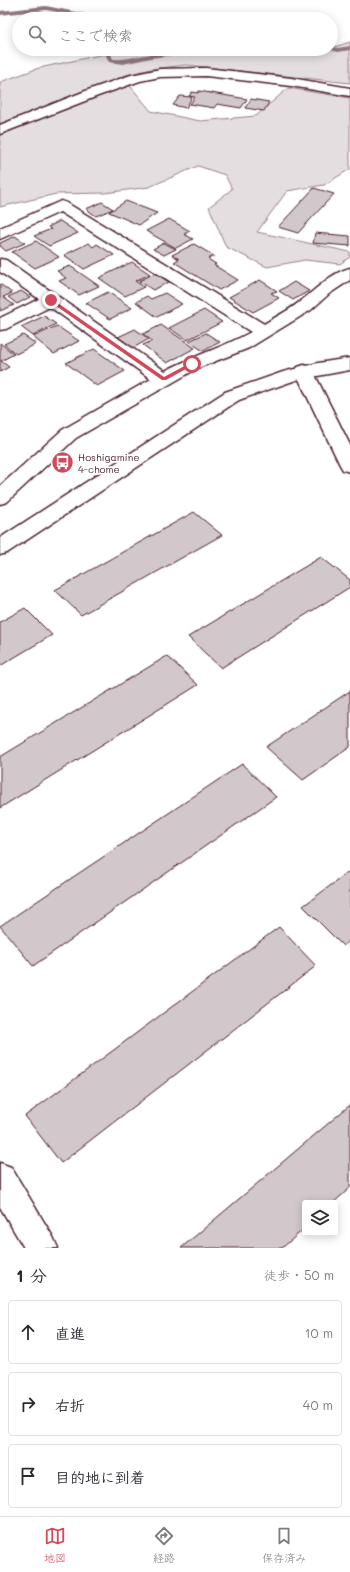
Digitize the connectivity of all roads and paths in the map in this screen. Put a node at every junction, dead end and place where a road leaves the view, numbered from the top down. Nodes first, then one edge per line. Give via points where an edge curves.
1 (350, 92) edge
2 (0, 130) edge
3 (0, 234) edge
4 (0, 264) edge
5 (350, 274) edge
6 (51, 300) junction
7 (0, 324) edge
8 (264, 332) junction
9 (350, 364) edge
10 (304, 371) junction
11 (164, 379) junction
12 (350, 465) edge
13 (0, 497) edge
14 (0, 548) edge
15 (0, 1178) edge
16 (42, 1248) edge

1 - 2 street via 206,72 160,73 92,93
3 - 8 street via 62,206
4 - 6 street
5 - 8 street
6 - 7 street
6 - 11 street
8 - 11 street
9 - 10 street
10 - 12 street
10 - 14 street via 265,382 232,396
11 - 13 street via 69,434
15 - 16 street

